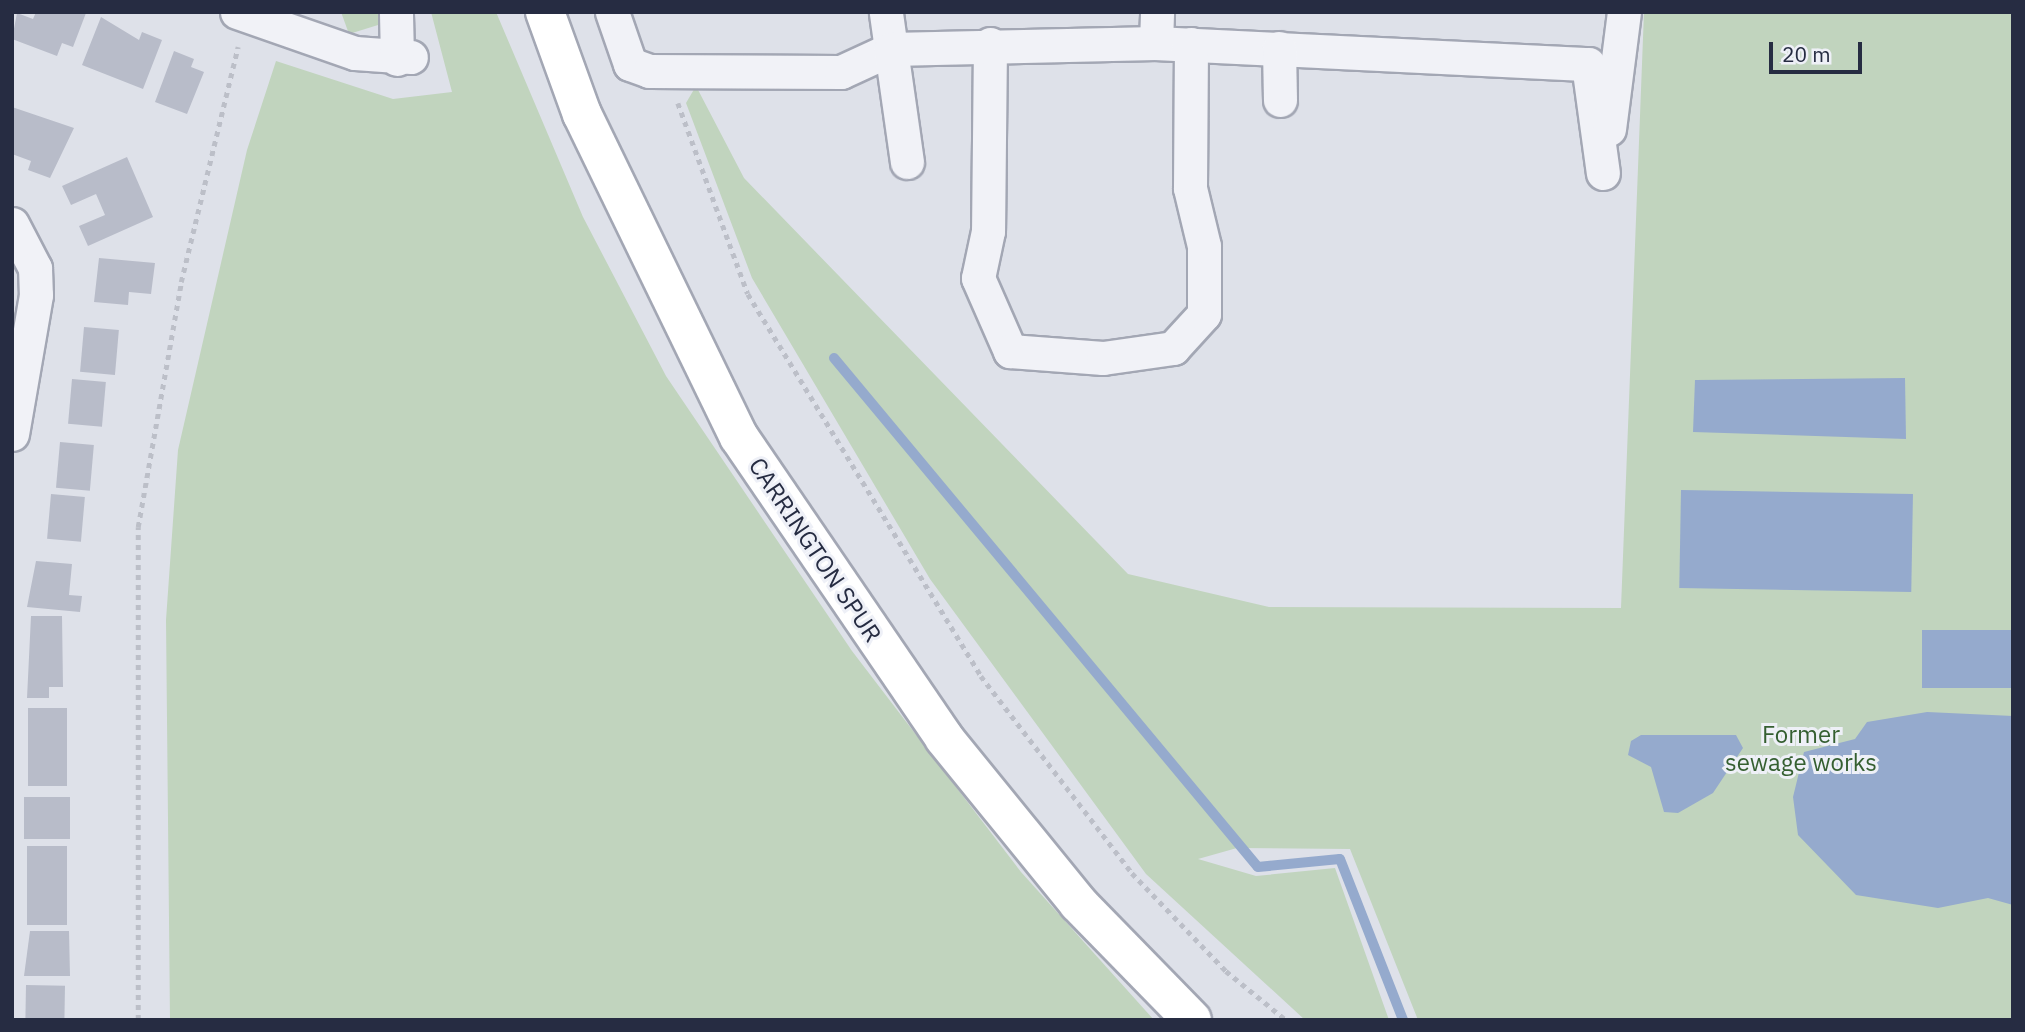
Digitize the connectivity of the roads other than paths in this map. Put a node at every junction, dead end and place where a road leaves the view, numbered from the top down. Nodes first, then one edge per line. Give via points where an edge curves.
1 (545, 12) edge
2 (612, 12) edge
3 (886, 12) edge
4 (1623, 12) edge
5 (396, 14) dead end
6 (253, 18) edge
7 (1156, 27) edge
8 (990, 44) junction
9 (1191, 44) junction
10 (1279, 48) junction
11 (891, 49) junction
12 (1280, 100) dead end
13 (907, 162) dead end
14 (12, 224) edge
15 (12, 434) edge
16 (1192, 1020) edge

1 - 16 main road, CARRINGTON SPUR via 582,114 739,438 944,738 1078,903
2 - 11 street via 630,64 678,71 841,72
3 - 11 street
4 - 10 street via 1603,173 1588,64
5 - 6 street via 404,58 355,53
7 - 8 street via 1119,57
7 - 9 street
8 - 9 street via 988,231 978,278 1010,351 1103,358 1172,348 1203,314 1204,246 1190,188
8 - 11 street
9 - 10 street
10 - 12 street
11 - 13 street
14 - 15 street via 35,268 36,295

